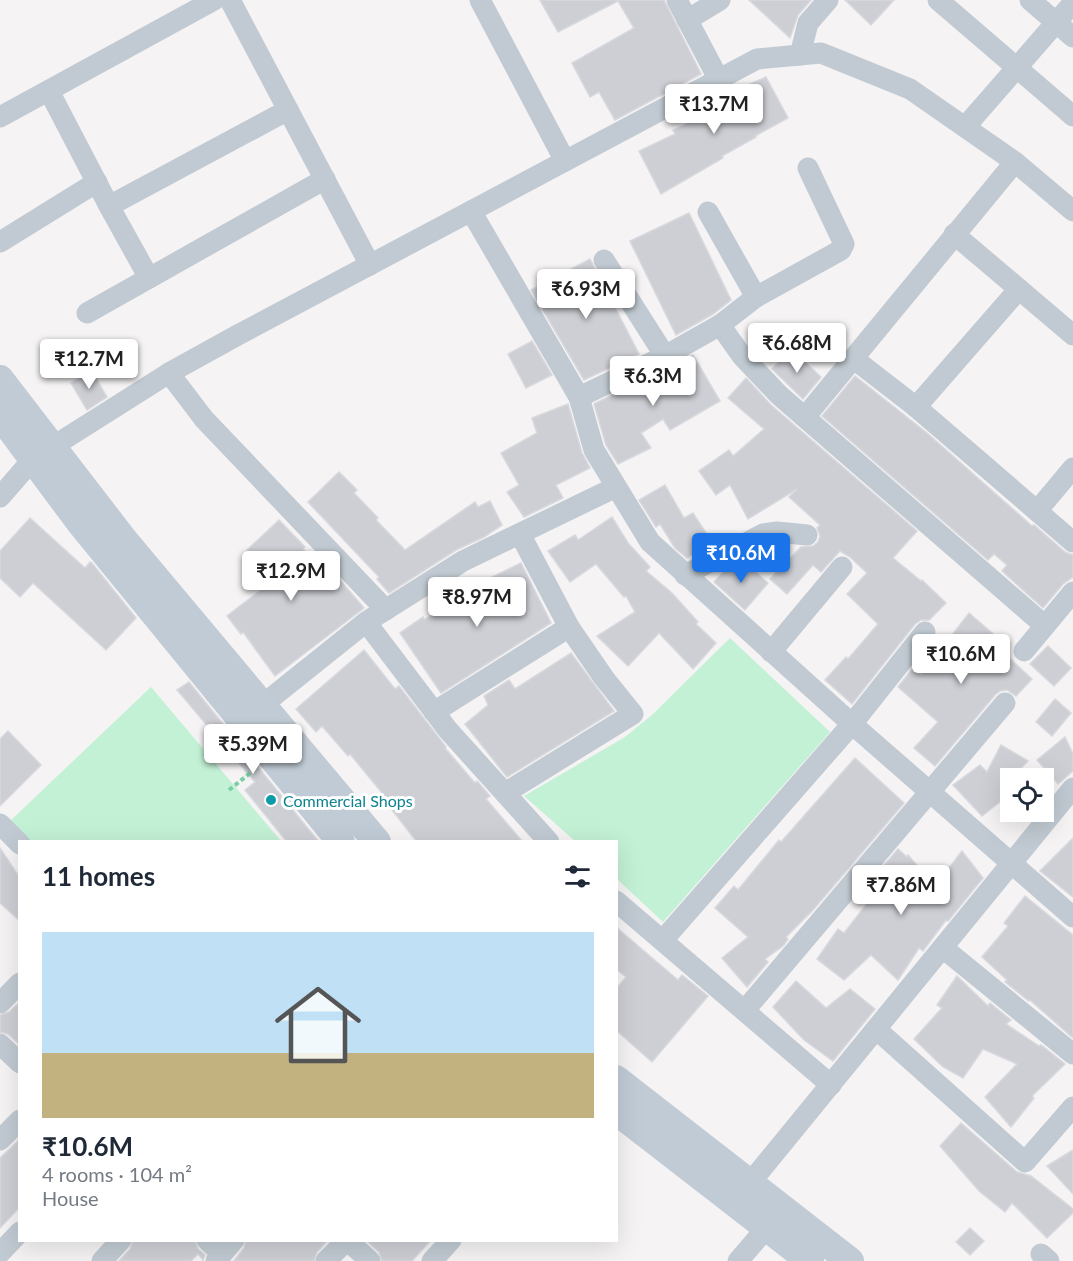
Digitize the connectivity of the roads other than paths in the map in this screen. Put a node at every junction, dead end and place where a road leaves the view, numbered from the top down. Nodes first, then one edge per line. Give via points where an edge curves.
1 (214, 0) edge
2 (230, 0) edge
3 (480, 0) edge
4 (677, 0) edge
5 (720, 0) edge
6 (828, 0) edge
7 (938, 0) edge
8 (1030, 0) edge
9 (1073, 3) edge
10 (687, 20) junction
11 (1056, 22) junction
12 (1073, 37) edge
13 (800, 55) junction
14 (1017, 68) junction
15 (719, 80) junction
16 (48, 91) junction
17 (288, 110) junction
18 (1073, 116) edge
19 (0, 117) edge
20 (965, 127) junction
21 (565, 161) junction
22 (1015, 162) junction
23 (808, 168) dead end
24 (325, 179) junction
25 (97, 182) junction
26 (110, 206) junction
27 (471, 211) junction
28 (1073, 211) edge
29 (708, 212) dead end
30 (954, 234) junction
31 (0, 242) edge
32 (604, 260) dead end
33 (370, 265) junction
34 (149, 278) junction
35 (1019, 289) junction
36 (756, 297) junction
37 (87, 313) dead end
38 (720, 325) junction
39 (1073, 335) edge
40 (664, 356) junction
41 (854, 359) junction
42 (170, 373) junction
43 (0, 379) edge
44 (579, 398) junction
45 (916, 407) junction
46 (0, 415) edge
47 (805, 417) junction
48 (43, 453) junction
49 (1073, 468) edge
50 (616, 487) junction
51 (0, 497) edge
52 (1037, 511) junction
53 (519, 534) junction
54 (807, 535) dead end
55 (1073, 542) edge
56 (842, 567) dead end
57 (685, 575) junction
58 (1073, 592) edge
59 (386, 610) junction
60 (366, 622) junction
61 (1044, 625) junction
62 (569, 627) junction
63 (925, 632) dead end
64 (1024, 651) dead end
65 (771, 652) junction
66 (1005, 704) dead end
67 (435, 712) junction
68 (252, 713) junction
69 (852, 724) junction
70 (1073, 788) edge
71 (505, 793) junction
72 (931, 793) junction
73 (0, 824) edge
74 (339, 840) edge
75 (375, 840) edge
76 (547, 840) edge
77 (18, 842) edge
78 (1011, 864) junction
79 (618, 903) edge
80 (1073, 916) edge
81 (663, 940) junction
82 (943, 948) junction
83 (18, 985) edge
84 (0, 1003) edge
85 (745, 1010) junction
86 (876, 1029) junction
87 (0, 1044) edge
88 (1073, 1054) edge
89 (18, 1061) edge
90 (618, 1080) edge
91 (831, 1085) junction
92 (1073, 1107) edge
93 (618, 1112) edge
94 (18, 1122) edge
95 (0, 1140) edge
96 (742, 1193) junction
97 (775, 1218) junction
98 (18, 1234) edge
99 (119, 1242) edge
100 (345, 1242) edge
101 (349, 1242) edge
102 (449, 1242) edge
103 (0, 1253) edge
104 (102, 1261) edge
105 (327, 1261) edge
106 (370, 1261) edge
107 (432, 1261) edge
108 (738, 1261) edge
109 (810, 1261) edge
110 (850, 1261) edge

1 - 16 street
2 - 17 street
3 - 21 street
4 - 10 street
5 - 10 street
6 - 13 street via 808,23
7 - 14 street
8 - 11 street
9 - 11 street
10 - 15 street
11 - 12 street
11 - 14 street
13 - 15 street via 757,59
13 - 20 street via 821,53 910,89
14 - 18 street
14 - 20 street
15 - 21 street
16 - 19 street
16 - 25 street
17 - 24 street
17 - 26 street
20 - 22 street
21 - 27 street
22 - 28 street
22 - 30 street
23 - 36 street via 844,244 835,255
24 - 33 street
24 - 34 street
25 - 26 street
25 - 31 street
26 - 34 street
27 - 33 street
27 - 44 street
29 - 36 street
30 - 35 street
30 - 41 street
32 - 40 street
33 - 42 street
34 - 37 street
35 - 39 street
35 - 45 street
36 - 38 street
38 - 40 street
38 - 47 street via 742,356
40 - 44 street
41 - 45 street
41 - 47 street
42 - 48 street
42 - 59 street via 204,419
43 - 48 street
44 - 50 street via 594,450
45 - 52 street
46 - 48 street
47 - 61 street
48 - 51 street
48 - 68 street via 81,524
49 - 52 street
50 - 53 street
50 - 57 street via 650,542
52 - 55 street
53 - 59 street via 463,561
53 - 62 street
54 - 57 street via 763,534
56 - 65 street
57 - 65 street
58 - 61 street
59 - 60 street
60 - 67 street
60 - 68 street
61 - 64 street
62 - 67 street
62 - 71 street via 633,714
63 - 69 street
65 - 69 street
66 - 72 street
67 - 71 street
68 - 74 street via 271,756
68 - 75 street
69 - 72 street
69 - 81 street
70 - 78 street
71 - 76 street
72 - 78 street
72 - 85 street
73 - 77 street
78 - 80 street
78 - 82 street
79 - 81 street
81 - 85 street
82 - 86 street
82 - 88 street
83 - 84 street
85 - 91 street
86 - 91 street
86 - 92 street via 1025,1162
87 - 89 street
90 - 96 street
91 - 96 street
93 - 96 street
94 - 95 street
96 - 97 street
97 - 108 street
97 - 109 street
97 - 110 street
98 - 103 street
99 - 104 street
100 - 105 street
101 - 106 street
102 - 107 street

